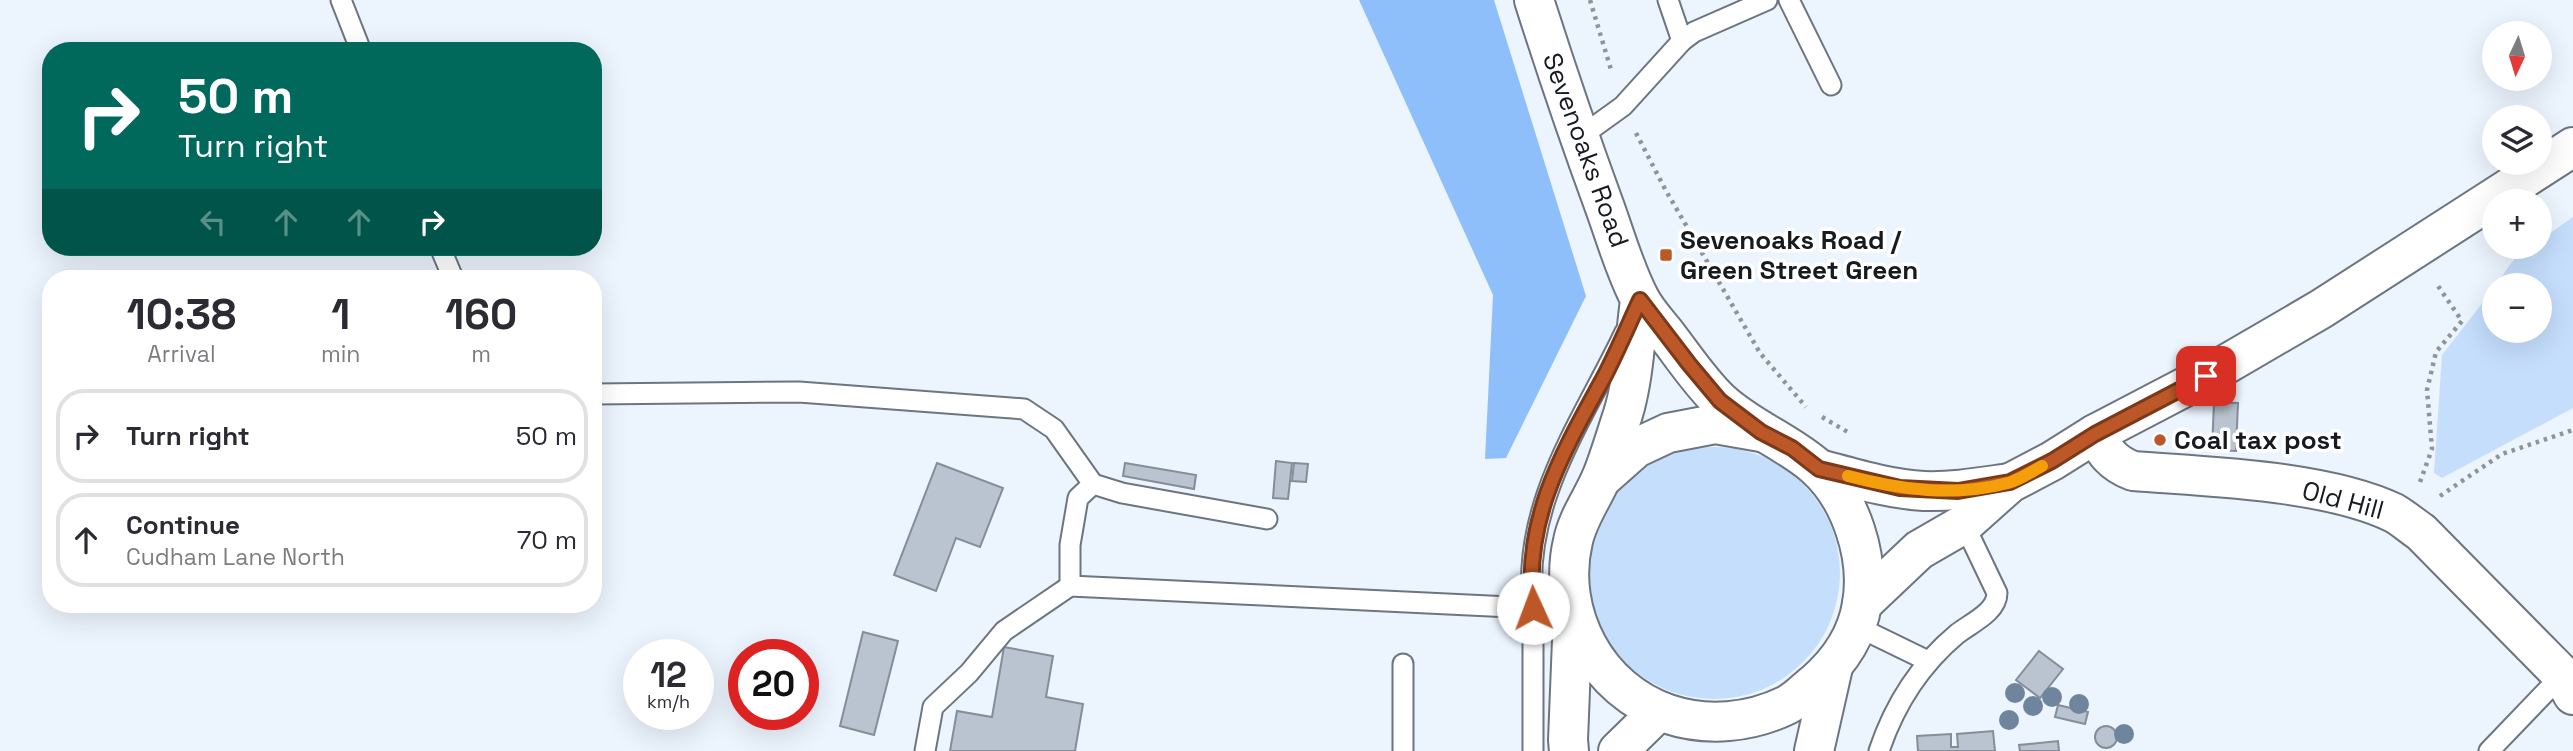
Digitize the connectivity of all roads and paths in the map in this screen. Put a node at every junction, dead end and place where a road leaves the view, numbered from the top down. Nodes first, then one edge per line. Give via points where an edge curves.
1 (341, 0) edge
2 (1534, 0) edge
3 (1590, 0) edge
4 (1668, 0) edge
5 (1767, 0) edge
6 (1789, 0) edge
7 (1682, 41) junction
8 (357, 42) edge
9 (1831, 85) dead end
10 (1623, 106) junction
11 (1580, 137) junction
12 (2573, 147) edge
13 (2414, 251) junction
14 (1640, 300) junction
15 (602, 394) edge
16 (2573, 430) edge
17 (1761, 432) junction
18 (2095, 434) junction
19 (1861, 440) dead end
20 (1819, 469) junction
21 (1601, 479) junction
22 (2010, 482) junction
23 (1093, 484) junction
24 (2407, 500) junction
25 (1267, 519) dead end
26 (1964, 524) junction
27 (1070, 586) junction
28 (1533, 608) junction
29 (1573, 615) junction
30 (1859, 615) junction
31 (1928, 661) junction
32 (1403, 664) dead end
33 (1833, 667) junction
34 (2568, 685) edge
35 (1659, 711) junction
36 (1720, 737) edge
37 (925, 751) edge
38 (1403, 751) edge
39 (1533, 751) edge
40 (1569, 751) edge
41 (1618, 751) edge
42 (1814, 751) edge
43 (1879, 751) edge
44 (2489, 751) edge

1 - 8 lane
2 - 11 main road, Sevenoaks Road
3 - 10 path
4 - 7 lane
5 - 7 lane
6 - 9 lane
7 - 10 lane
10 - 11 lane
10 - 19 path via 1665,189 1760,353 1805,407
11 - 14 main road, Sevenoaks Road
12 - 13 main road
13 - 18 main road via 2206,376
13 - 24 path via 2462,321 2436,352 2427,390 2432,449
14 - 17 main road via 1720,401
14 - 21 main road via 1625,409
14 - 28 lane via 1556,467 1538,519 1530,585
15 - 23 lane via 799,393 1024,409 1054,429
16 - 24 path via 2502,454 2436,499
17 - 20 main road
17 - 21 main road via 1715,425 1668,433 1636,448
18 - 22 main road
18 - 24 main road, Old Hill via 2107,455 2133,471 2264,483 2362,502
20 - 22 main road via 1925,491
20 - 30 main road via 1839,494 1857,534 1863,574
21 - 29 main road via 1587,501 1573,541 1568,583
22 - 26 main road
23 - 25 lane
23 - 27 lane via 1079,498 1070,545
24 - 34 main road, Old Hill via 2421,532
26 - 30 main road via 1919,550
26 - 31 lane via 1997,601
27 - 28 lane
27 - 37 lane via 1004,631 933,707
28 - 39 lane
29 - 35 main road via 1596,662 1623,690
29 - 40 main road
30 - 31 lane
30 - 33 main road
31 - 43 lane via 1895,712
32 - 38 lane
33 - 36 main road via 1789,704
33 - 42 main road
34 - 44 lane
35 - 36 main road
35 - 41 main road

